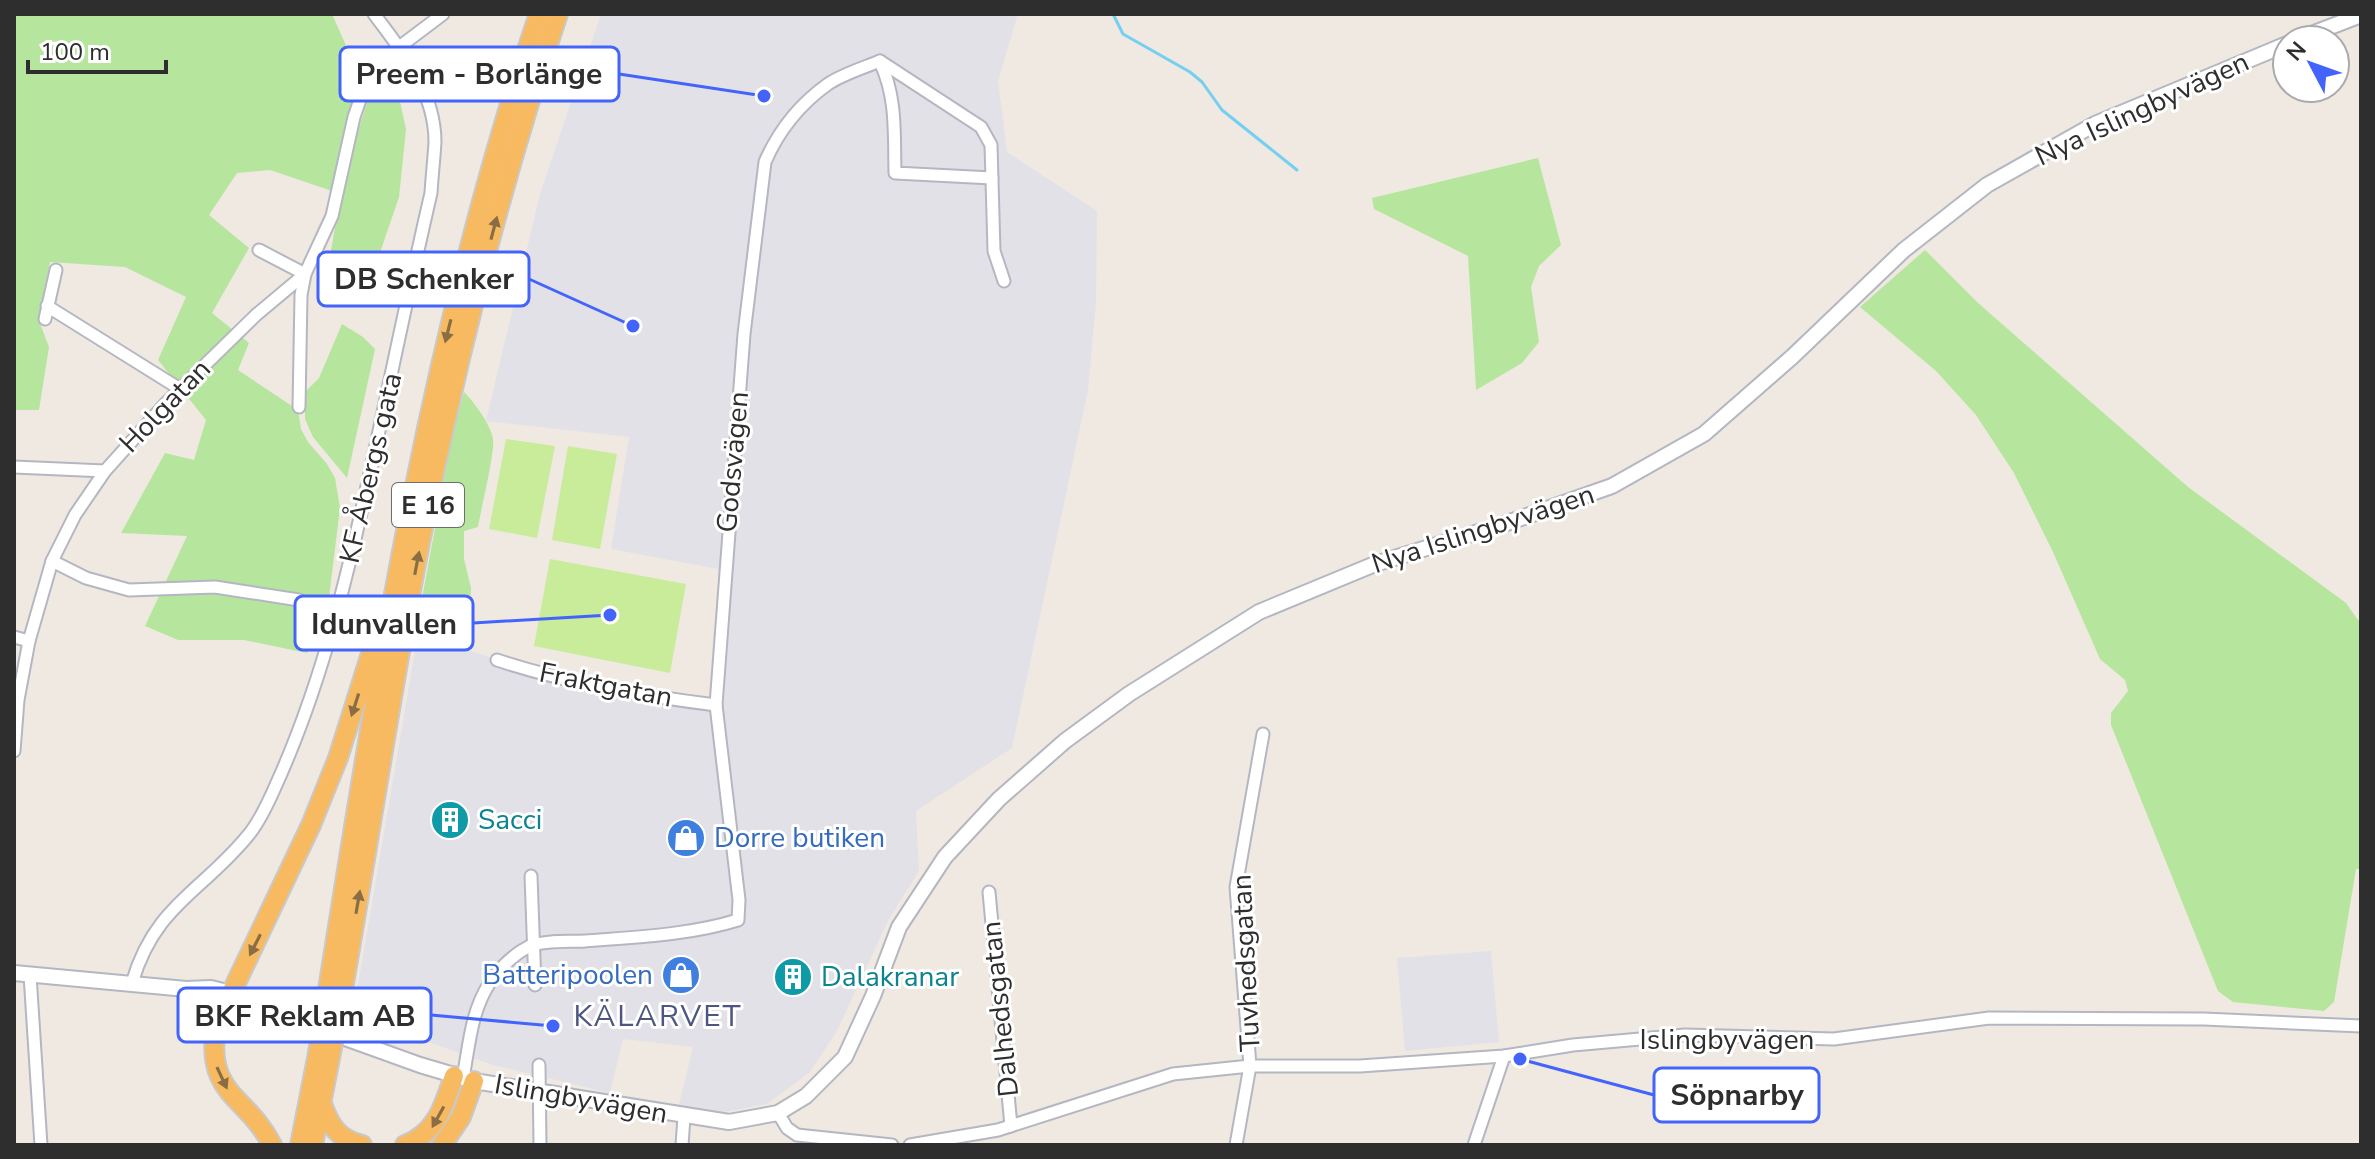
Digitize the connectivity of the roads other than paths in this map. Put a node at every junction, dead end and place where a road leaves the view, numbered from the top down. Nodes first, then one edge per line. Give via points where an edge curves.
1 (374, 14) edge
2 (443, 14) edge
3 (539, 14) edge
4 (558, 14) edge
5 (2361, 15) edge
6 (2338, 24) edge
7 (399, 46) junction
8 (2271, 51) edge
9 (880, 61) junction
10 (992, 178) junction
11 (259, 250) dead end
12 (56, 270) dead end
13 (305, 274) junction
14 (1004, 281) dead end
15 (180, 389) junction
16 (299, 407) dead end
17 (14, 467) edge
18 (105, 471) junction
19 (52, 561) junction
20 (395, 578) junction
21 (299, 600) dead end
22 (14, 637) edge
23 (29, 641) junction
24 (497, 660) dead end
25 (16, 699) edge
26 (716, 705) junction
27 (1263, 734) dead end
28 (14, 751) edge
29 (531, 876) dead end
30 (989, 892) dead end
31 (532, 945) junction
32 (14, 973) edge
33 (30, 975) junction
34 (132, 983) junction
35 (535, 985) dead end
36 (228, 999) junction
37 (333, 1004) junction
38 (2361, 1026) edge
39 (324, 1056) junction
40 (1504, 1056) junction
41 (539, 1065) dead end
42 (1250, 1066) junction
43 (464, 1078) junction
44 (539, 1093) junction
45 (322, 1104) junction
46 (778, 1113) junction
47 (684, 1117) junction
48 (1011, 1126) junction
49 (962, 1141) edge
50 (41, 1145) edge
51 (272, 1145) edge
52 (300, 1145) edge
53 (313, 1145) edge
54 (362, 1145) edge
55 (405, 1145) edge
56 (442, 1145) edge
57 (540, 1145) edge
58 (682, 1145) edge
59 (892, 1145) edge
60 (910, 1145) edge
61 (1236, 1145) edge
62 (1474, 1145) edge

1 - 7 street
2 - 7 street, Holgatan
3 -> 20 highway, E 16 via 459,287
37 -> 4 highway, E 16 via 436,464 480,278
5 - 6 street
7 - 13 street, Holgatan via 375,68 364,88 332,216
7 - 34 street, KF Åbergs gata via 421,83 433,121 431,193 337,614 297,735 260,818 240,845 157,927
8 - 46 street, Nya Islingbyvägen via 2095,124 1987,185 1904,250 1704,434 1612,486 1375,564 1259,612 1129,694 999,799 945,857 899,927 845,1057 806,1096
9 - 10 street via 981,127 991,145
9 - 10 street via 894,111 895,173
9 - 26 street, Godsvägen via 829,83 798,110 765,162 744,334
10 - 14 street via 994,251
11 - 13 street
12 - 15 street via 46,312
13 - 15 street, Holgatan
13 - 16 street, Holgatan
15 - 18 street, Holgatan
17 - 18 street
18 - 19 street, Holgatan
19 - 21 street via 129,590 215,587
19 - 23 street, Holgatan
20 -> 36 highway via 338,758
20 - 37 highway, E 16
22 - 23 street
23 - 25 street, Holgatan
24 - 26 street, Fraktgatan
25 - 28 street, Holgatan
26 - 31 street, Godsvägen via 738,920 644,936
27 - 42 street, Tuvhedsgatan via 1236,887
29 - 31 street
30 - 48 street, Dalhedsgatan
31 - 35 street
31 - 43 street via 509,960 490,983 470,1033
32 - 33 street, Islingbyvägen
33 - 34 street, Islingbyvägen
33 - 50 street
34 - 36 street, Islingbyvägen
36 - 43 street, Islingbyvägen
36 -> 51 highway via 213,1043 219,1075
37 - 39 highway, E 16, bridge
38 - 40 street, Islingbyvägen via 1989,1018 1834,1039 1685,1035
39 - 45 highway, E 16
39 - 52 highway, E 16
40 - 42 street, Islingbyvägen via 1360,1066
40 - 62 street
41 - 44 street
42 - 48 street, Islingbyvägen via 1173,1074
42 - 61 street, Tuvhedsgatan
43 - 44 street, Islingbyvägen
43 -> 55 highway via 434,1126
43 - 56 highway via 461,1117
44 - 47 street, Islingbyvägen
44 - 57 street
45 - 53 highway, E 16
45 - 54 highway via 335,1132
46 - 47 street, Islingbyvägen via 729,1122
46 - 59 street via 797,1135
47 - 58 street
48 - 49 street, Islingbyvägen
49 - 60 street, Islingbyvägen

